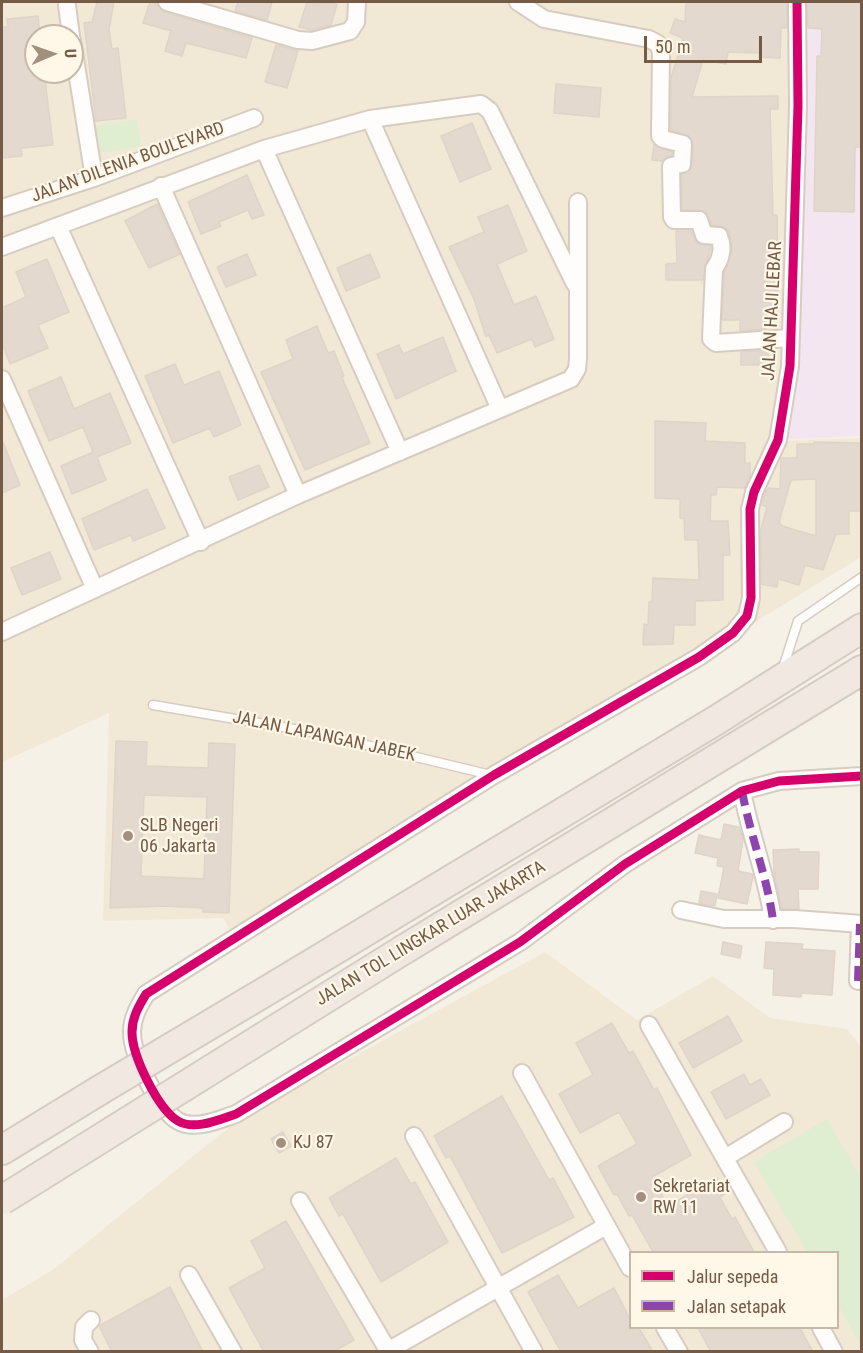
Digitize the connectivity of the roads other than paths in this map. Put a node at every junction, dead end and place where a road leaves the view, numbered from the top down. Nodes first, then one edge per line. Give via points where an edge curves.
1 (167, 2) edge
2 (357, 2) edge
3 (518, 2) edge
4 (797, 2) edge
5 (66, 5) dead end
6 (69, 24) edge
7 (79, 84) edge
8 (254, 118) dead end
9 (370, 119) junction
10 (264, 149) junction
11 (94, 178) junction
12 (161, 186) junction
13 (578, 202) dead end
14 (2, 208) edge
15 (58, 226) junction
16 (2, 247) edge
17 (577, 289) junction
18 (791, 338) junction
19 (2, 379) edge
20 (500, 409) junction
21 (8, 410) edge
22 (400, 452) junction
23 (298, 495) junction
24 (201, 542) junction
25 (861, 577) edge
26 (94, 589) junction
27 (861, 628) edge
28 (2, 632) edge
29 (861, 670) edge
30 (779, 680) junction
31 (153, 705) dead end
32 (494, 776) junction
33 (861, 776) edge
34 (742, 791) junction
35 (681, 910) dead end
36 (773, 920) junction
37 (861, 924) edge
38 (858, 981) dead end
39 (648, 1025) dead end
40 (522, 1073) dead end
41 (100, 1090) junction
42 (784, 1122) dead end
43 (2, 1131) edge
44 (414, 1136) dead end
45 (2, 1150) edge
46 (725, 1158) junction
47 (2, 1200) edge
48 (300, 1201) dead end
49 (606, 1226) junction
50 (777, 1251) edge
51 (629, 1266) edge
52 (189, 1275) dead end
53 (499, 1286) junction
54 (91, 1320) dead end
55 (666, 1329) edge
56 (822, 1329) edge
57 (388, 1351) edge
58 (90, 1352) edge
59 (233, 1352) edge
60 (534, 1352) edge
61 (679, 1352) edge
62 (834, 1352) edge

1 - 2 street via 304,41 350,31 356,22
3 - 18 street via 544,19 658,44 662,52 660,136 683,144 685,151 682,164 671,166 672,217 699,220 704,235 719,236 721,240 721,260 714,269 711,339 716,343
4 - 18 street, JALAN HAJI LEBAR
5 - 6 street
7 - 11 street
8 - 11 street, JALAN DILENIA BOULEVARD
9 - 10 street
9 - 17 street via 486,106
9 - 20 street
10 - 12 street
10 - 22 street
11 - 14 street, JALAN DILENIA BOULEVARD
12 - 15 street
12 - 23 street
13 - 17 street
15 - 16 street
15 - 24 street
17 - 20 street via 578,358 571,379
18 - 32 street, JALAN HAJI LEBAR via 778,440 750,509 751,598 747,616 733,633 699,657
19 - 21 street
20 - 22 street
21 - 26 street
22 - 23 street
23 - 24 street
24 - 26 street
25 - 30 lane via 798,621
26 - 28 street
27 - 30 highway, JALAN TOL LINGKAR LUAR JAKARTA
29 - 47 highway, JALAN TOL LINGKAR LUAR JAKARTA, bridge
30 - 41 highway, JALAN TOL LINGKAR LUAR JAKARTA, bridge
31 - 32 lane, JALAN LAPANGAN JABEK via 312,732
32 - 34 street via 146,994 135,1011 132,1034 148,1087 178,1121 206,1124 237,1114 520,942 616,870
33 - 34 street via 779,781
34 - 36 street
35 - 36 street via 724,919
36 - 37 street
37 - 38 street
39 - 46 street
40 - 49 street
41 - 43 highway via 54,1104
41 - 45 highway, JALAN TOL LINGKAR LUAR JAKARTA
42 - 46 street
44 - 53 street
46 - 50 street
48 - 57 street
49 - 51 street
49 - 53 street
52 - 59 street
53 - 57 street
53 - 60 street
54 - 58 street via 84,1327 83,1340
55 - 61 street
56 - 62 street

